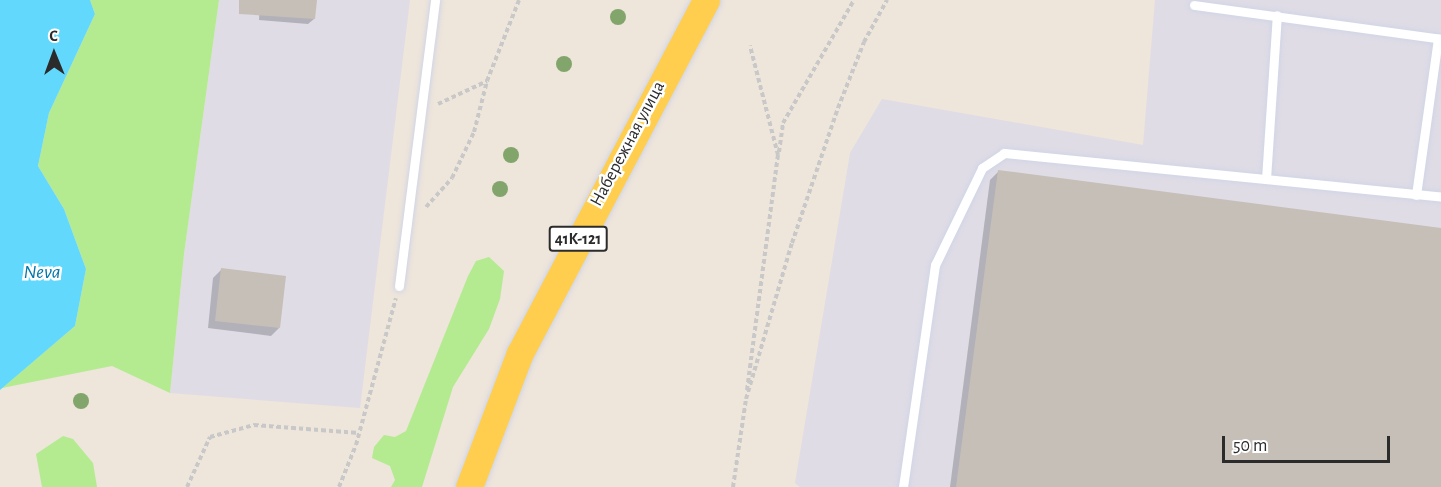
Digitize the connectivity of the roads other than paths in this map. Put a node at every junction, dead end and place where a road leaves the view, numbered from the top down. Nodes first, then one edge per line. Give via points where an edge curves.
1 (435, 0) edge
2 (706, 0) edge
3 (1194, 5) dead end
4 (1277, 15) junction
5 (1439, 39) edge
6 (1266, 179) junction
7 (1416, 195) junction
8 (1441, 197) edge
9 (399, 286) road end
10 (469, 487) edge
11 (903, 487) edge

1 - 9 lane
2 - 10 main road, Набережная улица / 41К-121 via 520,353
3 - 4 lane
4 - 5 lane
4 - 6 lane
5 - 7 lane
6 - 7 lane
6 - 11 lane via 1004,153 982,168 934,265
7 - 8 lane

